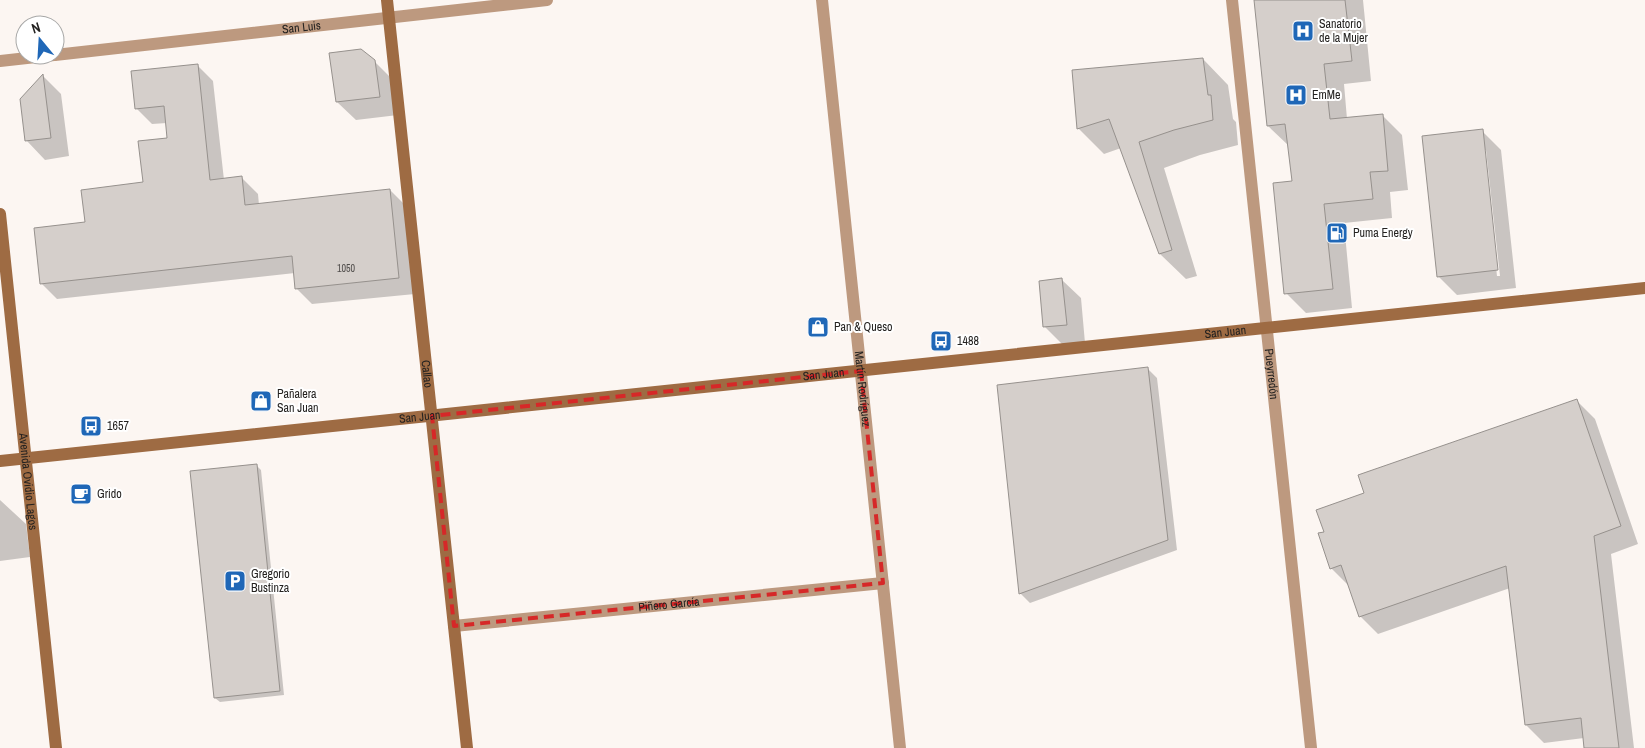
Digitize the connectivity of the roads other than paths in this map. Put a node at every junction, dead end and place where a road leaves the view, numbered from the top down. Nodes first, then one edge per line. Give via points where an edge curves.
1 (387, 0) edge
2 (548, 0) edge
3 (822, 0) edge
4 (1232, 0) edge
5 (389, 18) junction
6 (65, 54) edge
7 (15, 59) edge
8 (0, 61) edge
9 (0, 214) edge
10 (1645, 288) edge
11 (1266, 328) junction
12 (861, 371) junction
13 (432, 416) junction
14 (26, 459) junction
15 (0, 461) edge
16 (883, 583) junction
17 (454, 626) junction
18 (56, 748) edge
19 (467, 748) edge
20 (900, 748) edge
21 (1311, 748) edge

1 - 5 main road, Callao
2 - 5 street, San Luis
3 - 12 street, Martín Rodríguez
4 - 11 street, Pueyrredón
5 - 6 street, San Luis
5 - 13 main road, Callao
7 - 8 street, San Luis
9 - 14 main road, Avenida Ovidio Lagos
10 - 11 main road, San Juan
11 - 12 main road, San Juan
11 - 21 street, Pueyrredón
12 - 13 main road, San Juan
12 - 16 street, Martín Rodríguez
13 - 14 main road, San Juan
13 - 17 main road, Callao
14 - 15 main road, San Juan
14 - 18 main road, Avenida Ovidio Lagos
16 - 17 street, Piñero García
16 - 20 street, Martín Rodríguez
17 - 19 main road, Callao

